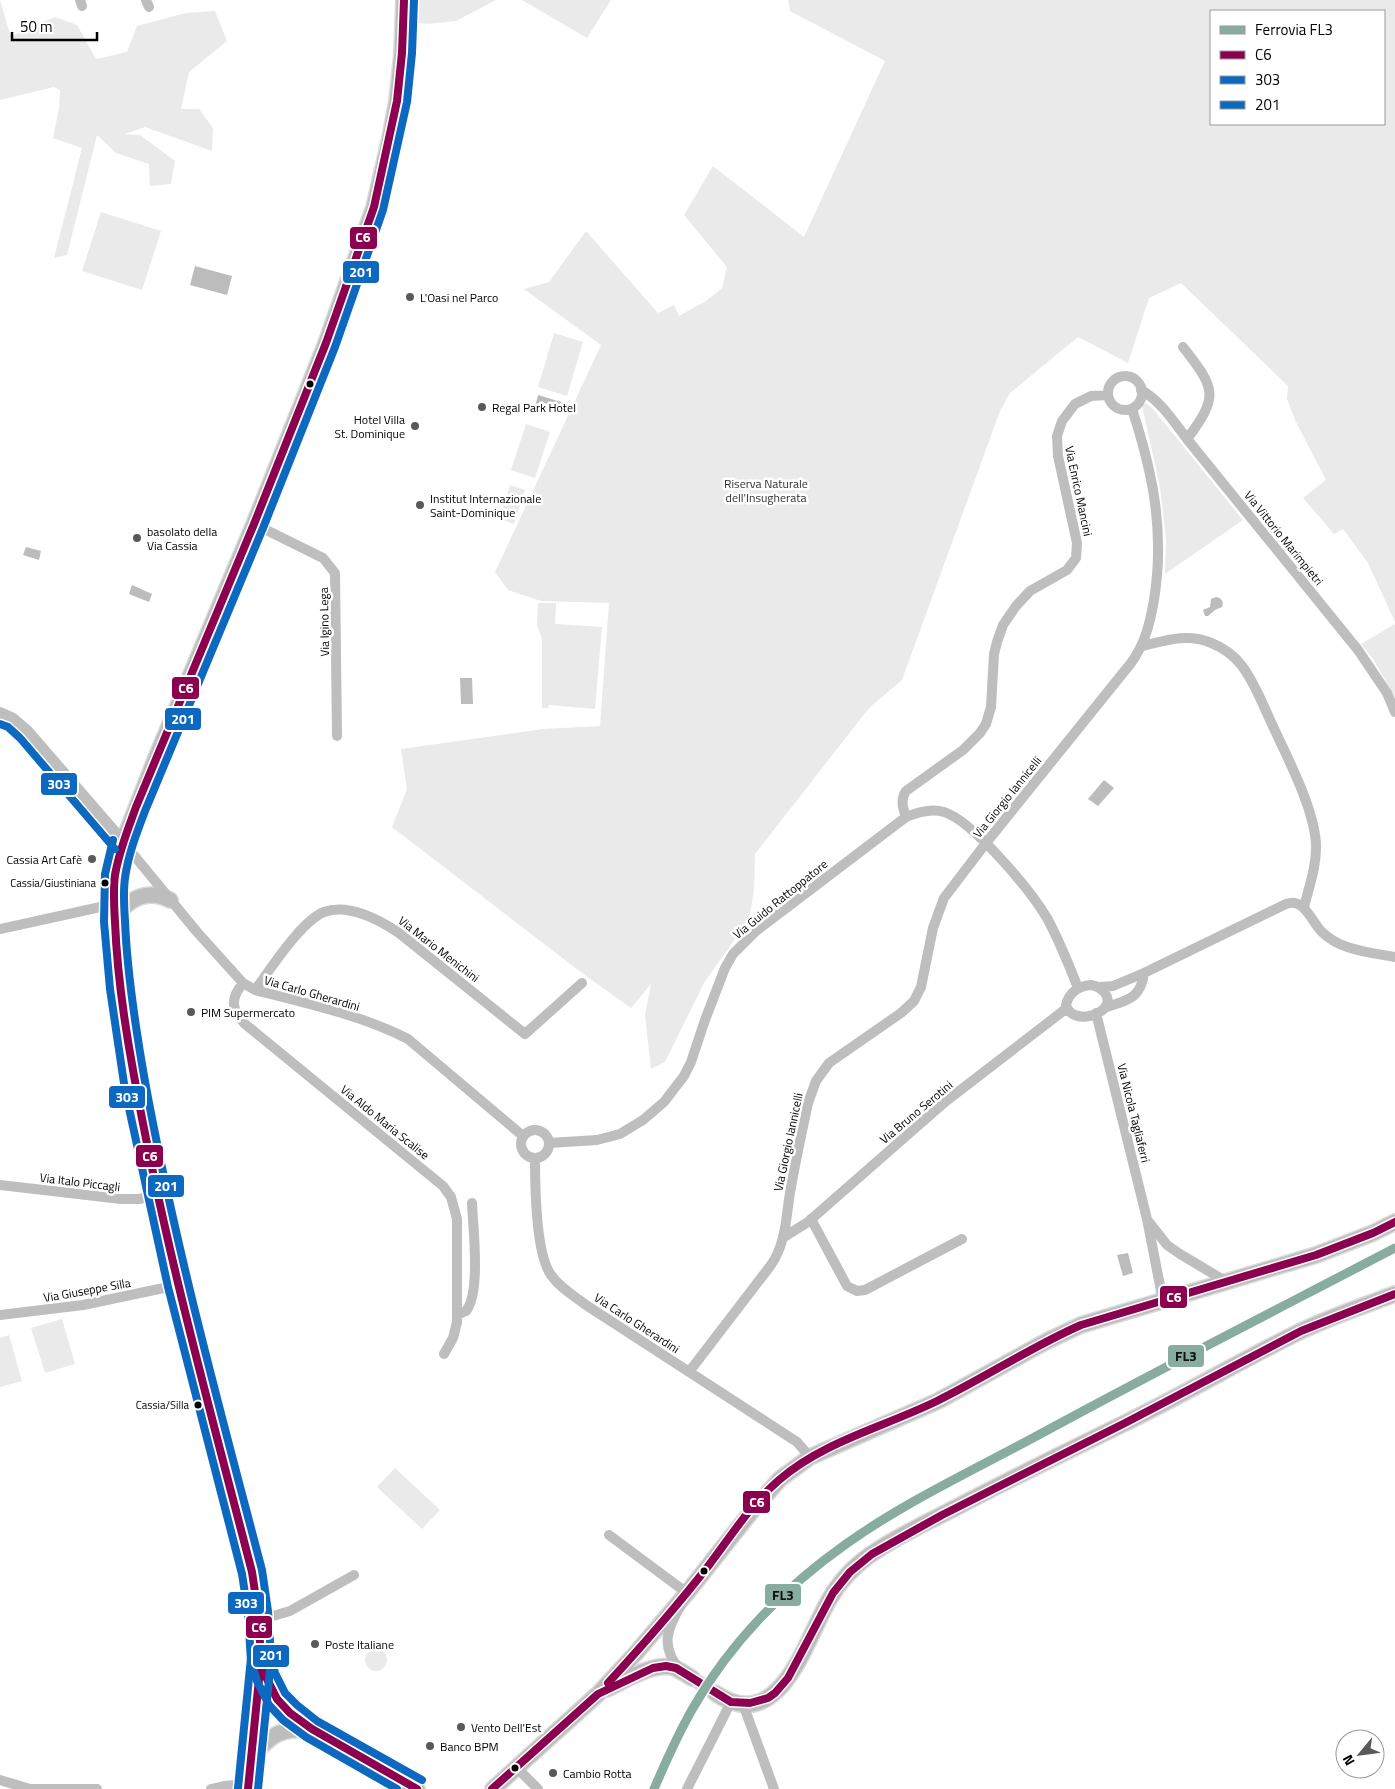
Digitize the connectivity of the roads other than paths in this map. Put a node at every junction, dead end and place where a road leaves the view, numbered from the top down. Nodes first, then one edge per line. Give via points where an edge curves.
1 (404, 0) edge
2 (1183, 347) dead end
3 (1142, 390) junction
4 (1108, 395) junction
5 (1132, 409) junction
6 (1187, 440) junction
7 (254, 524) junction
8 (1142, 646) junction
9 (1395, 712) edge
10 (0, 713) edge
11 (337, 736) dead end
12 (906, 817) junction
13 (123, 842) junction
14 (986, 843) junction
15 (170, 900) junction
16 (1304, 907) junction
17 (114, 910) junction
18 (0, 929) edge
19 (1395, 957) edge
20 (1144, 973) junction
21 (243, 983) junction
22 (582, 983) dead end
23 (1099, 987) junction
24 (1078, 988) junction
25 (255, 990) junction
26 (1106, 1007) junction
27 (1067, 1008) junction
28 (1096, 1014) junction
29 (523, 1136) junction
30 (549, 1143) junction
31 (534, 1158) junction
32 (0, 1185) edge
33 (158, 1196) junction
34 (472, 1203) dead end
35 (812, 1219) junction
36 (1147, 1219) junction
37 (1395, 1222) edge
38 (784, 1237) junction
39 (962, 1239) dead end
40 (1227, 1282) junction
41 (178, 1285) junction
42 (1395, 1294) edge
43 (1163, 1301) junction
44 (0, 1315) edge
45 (457, 1315) junction
46 (444, 1354) dead end
47 (689, 1372) junction
48 (810, 1457) junction
49 (609, 1535) dead end
50 (354, 1575) dead end
51 (687, 1592) junction
52 (259, 1620) junction
53 (261, 1659) junction
54 (686, 1675) joint
55 (714, 1693) tunnel mouth
56 (598, 1694) junction
57 (737, 1703) junction
58 (312, 1729) junction
59 (252, 1757) junction
60 (516, 1768) junction
61 (0, 1780) edge
62 (249, 1787) edge
63 (96, 1789) edge
64 (211, 1789) edge
65 (418, 1789) edge
66 (493, 1789) edge
67 (538, 1789) edge
68 (687, 1789) edge
69 (774, 1789) edge

1 - 7 main road via 396,111 374,207 326,342
2 - 6 street via 1203,373 1210,392 1206,412
3 - 4 street via 1136,380 1126,376 1111,384
3 - 5 street via 1140,401
3 - 6 street, Via Vittorio Marimpietri via 1162,406
4 - 5 street via 1116,408
4 - 12 street, Via Enrico Mancini via 1091,396 1075,404 1062,421 1057,436 1058,456 1077,543 1076,558 1067,570 1030,591 1010,614 994,654 992,706 984,728 967,747 906,791 902,797
5 - 8 street, Via Giorgio Iannicelli via 1150,468 1158,530 1156,586
6 - 9 street, Via Vittorio Marimpietri via 1358,650 1382,685
7 - 11 street, Via Igino Lega via 323,558 335,573
7 - 13 main road
8 - 14 street, Via Giorgio Iannicelli via 1131,664
8 - 16 street via 1175,638 1200,639 1226,651 1246,672 1296,779 1314,827 1316,857
10 - 13 street via 27,731
12 - 14 street, Via Guido Rattoppatore via 925,811 945,812 963,822
12 - 30 street, Via Guido Rattoppatore via 761,927 733,954 688,1069 664,1102 620,1134 597,1140
13 - 15 street, Via Carlo Gherardini
13 - 17 main road via 115,875
14 - 24 street via 1042,910
14 - 38 street, Via Giorgio Iannicelli via 940,906 921,987 914,1001 902,1013 834,1059 816,1081 808,1103
15 - 17 main road via 145,895
15 - 21 street, Via Carlo Gherardini
16 - 19 street via 1324,933 1342,945
16 - 20 street via 1296,902 1288,903
17 - 18 street
17 - 33 main road via 116,953 135,1089
20 - 23 street via 1113,986
20 - 26 street via 1142,987 1137,993
21 - 25 street, Via Carlo Gherardini
21 - 45 street, Via Aldo Maria Scalise via 235,993 234,1004 245,1024 443,1186 451,1196 457,1219
22 - 25 street, Via Mario Menichini via 524,1034 386,924 340,909 324,912 303,928
23 - 24 street
23 - 26 street via 1108,1001
24 - 27 street via 1068,999
25 - 29 street, Via Carlo Gherardini via 357,1019 408,1039
26 - 28 street
27 - 28 street via 1077,1016
27 - 35 street, Via Bruno Serotini via 945,1102
28 - 36 street, Via Nicola Tagliaferri
29 - 30 street via 530,1130 538,1130 546,1135
29 - 31 street via 520,1143 522,1151
30 - 31 street via 545,1154
31 - 47 street, Via Carlo Gherardini via 542,1251 551,1275 586,1305
32 - 33 street, Via Italo Piccagli via 121,1199
33 - 41 main road
34 - 45 street, Via Aldo Maria Scalise via 475,1254 472,1299 466,1311
35 - 38 street, Via Bruno Serotini
35 - 39 street via 845,1282 857,1291 865,1290
36 - 40 street, Via Nicola Tagliaferri via 1167,1245
36 - 43 street, Via Nicola Tagliaferri
37 - 40 main road via 1316,1255
38 - 47 street, Via Giorgio Iannicelli via 774,1262
40 - 43 main road
41 - 44 street, Via Giuseppe Silla via 83,1305
41 - 52 main road via 248,1552
42 - 57 main road via 1301,1331 942,1514 872,1554 850,1572 833,1593 782,1687 758,1702
43 - 48 main road via 1064,1332 938,1401
45 - 46 street, Via Aldo Maria Scalise via 454,1334
47 - 48 street, Via Carlo Gherardini via 797,1442
48 - 51 main road via 777,1482
49 - 51 street
50 - 52 street via 290,1611
51 - 54 street via 666,1639 671,1656
51 - 56 main road
52 - 53 main road
53 - 58 main road via 276,1699
53 - 59 main road
54 - 56 main road via 666,1666 654,1668
55 - 57 main road
56 - 60 main road
57 - 68 street
57 - 69 street
58 - 59 main road via 294,1729 273,1736
58 - 65 main road
59 - 62 main road
60 - 66 main road
60 - 67 street
61 - 63 street via 30,1789
62 - 64 street

